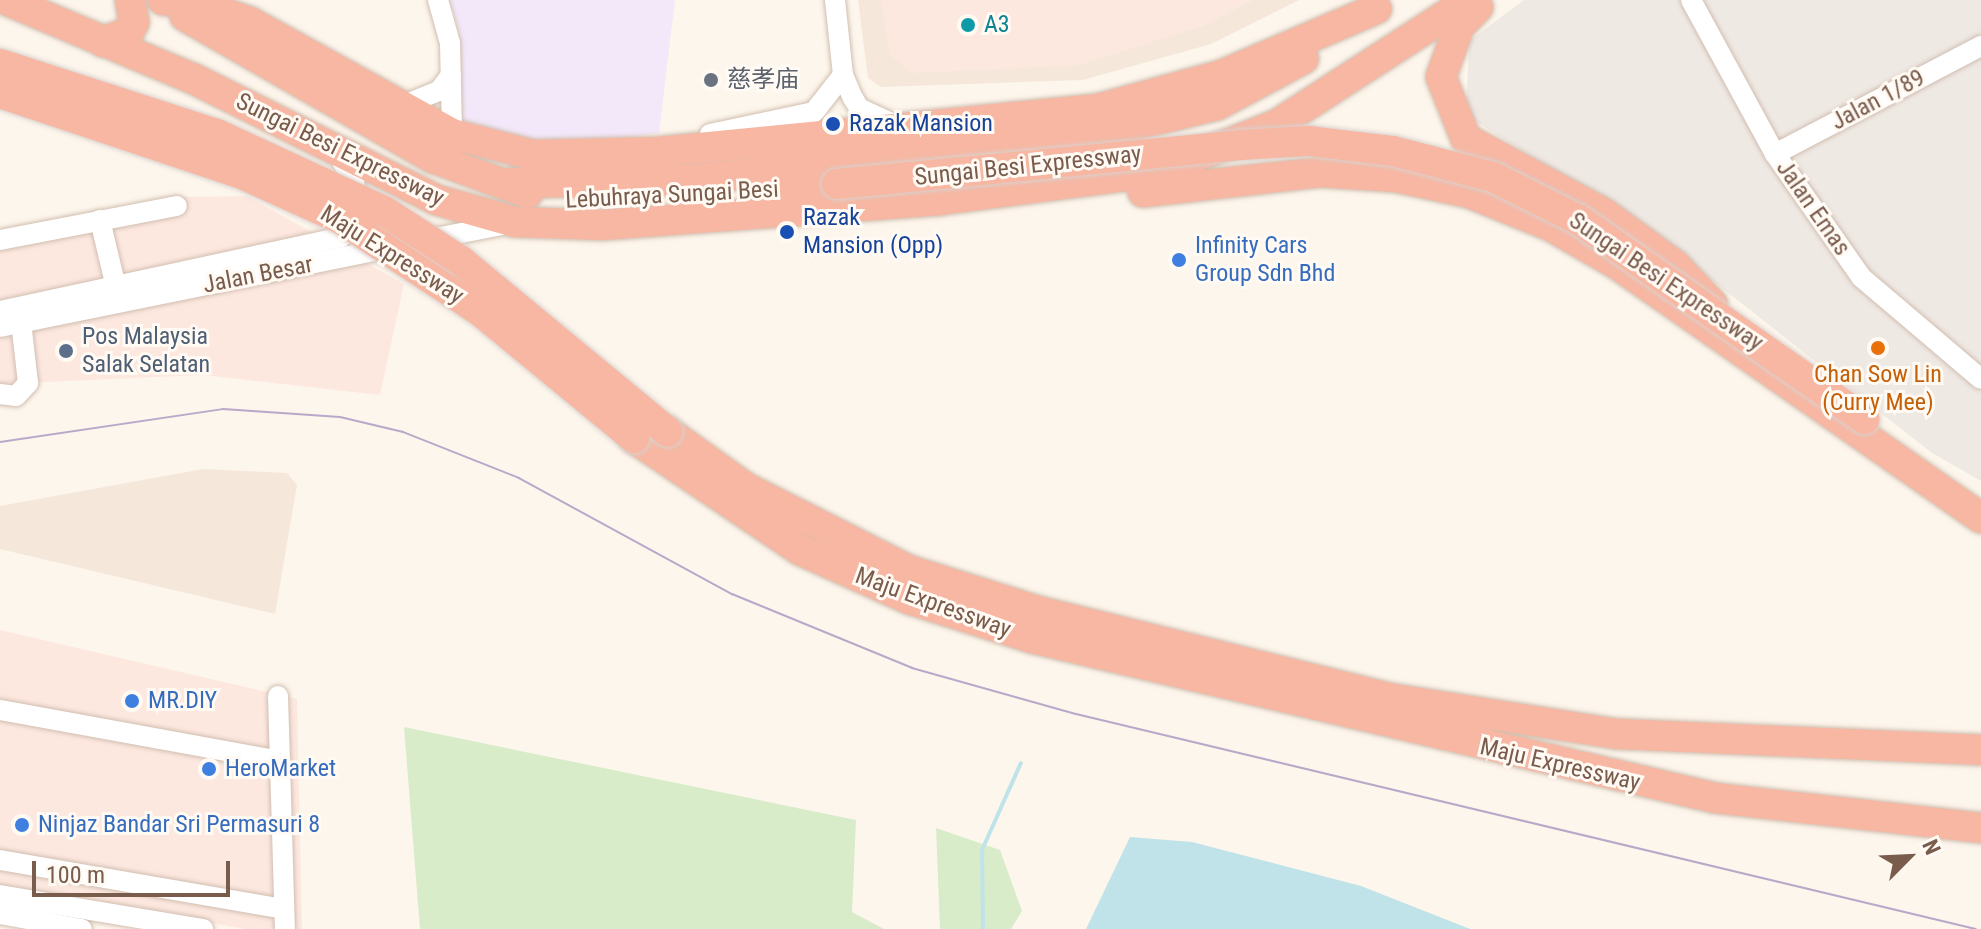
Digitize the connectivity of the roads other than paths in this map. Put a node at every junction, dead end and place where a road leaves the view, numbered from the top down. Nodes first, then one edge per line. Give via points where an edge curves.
1 (6, 0) edge
2 (130, 0) edge
3 (151, 0) edge
4 (163, 0) edge
5 (240, 0) edge
6 (438, 0) edge
7 (835, 0) edge
8 (1470, 0) edge
9 (1485, 0) edge
10 (1691, 0) edge
11 (1381, 4) edge
12 (103, 42) junction
13 (1981, 46) edge
14 (0, 64) edge
15 (340, 71) junction
16 (451, 75) junction
17 (843, 75) junction
18 (0, 93) edge
19 (404, 105) junction
20 (900, 127) junction
21 (452, 134) junction
22 (332, 145) junction
23 (658, 152) junction
24 (1775, 154) junction
25 (511, 183) junction
26 (837, 184) joint
27 (931, 201) junction
28 (177, 206) dead end
29 (100, 220) junction
30 (515, 222) junction
31 (0, 240) edge
32 (219, 275) junction
33 (116, 287) junction
34 (0, 311) edge
35 (21, 322) junction
36 (0, 327) edge
37 (1736, 329) junction
38 (1981, 379) edge
39 (0, 394) edge
40 (1981, 501) edge
41 (1981, 518) edge
42 (278, 696) dead end
43 (0, 710) edge
44 (1981, 750) edge
45 (280, 761) junction
46 (1981, 828) edge
47 (0, 860) edge
48 (0, 895) edge
49 (0, 914) edge
50 (285, 919) edge
51 (145, 924) edge
52 (82, 929) edge
53 (203, 929) edge

1 - 12 highway, Sungai Besi Expressway
2 - 12 highway via 134,22 129,32
3 - 25 highway, Sungai Besi Expressway via 245,47 433,158
4 - 15 highway via 195,3 250,22
5 - 15 highway via 277,20
6 - 16 street
7 - 17 street
8 - 27 highway, Sungai Besi Expressway via 1334,92 1215,153 1157,172
9 - 37 highway, bridge via 1459,27 1446,52 1445,97 1466,139 1546,182 1664,257
10 - 24 street, Jalan Emas
11 - 20 highway via 1222,75 1157,96 1098,109
11 - 25 highway via 1265,81 1159,123 688,180
12 - 22 highway, Sungai Besi Expressway
13 - 24 street, Jalan 1/89
14 - 44 highway, Maju Expressway, bridge via 217,134 384,211 461,261 668,432 746,488 825,533 950,585 1393,699 1616,734
15 - 19 highway
16 - 19 street via 439,91
16 - 21 street
17 - 20 street via 859,108
17 - 23 street via 814,112 673,140
18 - 46 highway, Maju Expressway, bridge via 242,174 341,219 480,311 634,438 800,550 909,599 1032,638 1715,798
19 - 21 highway
20 - 23 highway
21 - 23 highway via 533,155
22 - 30 highway, Sungai Besi Expressway via 437,200
22 - 32 street, Jalan Besar via 354,182 358,213 351,228
24 - 38 street, Jalan Emas via 1861,277
25 - 26 highway, Lebuhraya Sungai Besi via 542,202
26 - 37 highway, Sungai Besi Expressway, bridge via 1240,145 1309,141 1393,151 1493,177 1552,205 1641,259
27 - 30 highway, Sungai Besi Expressway via 690,222
27 - 41 highway, Sungai Besi Expressway via 1023,204 1320,172 1396,177 1470,193 1551,226 1617,264
28 - 29 street
29 - 31 street
29 - 33 street
30 - 32 street, Jalan Besar
32 - 33 street, Jalan Besar
32 - 35 street, Jalan Besar
33 - 34 street, Jalan Besar
35 - 36 street, Jalan Besar
35 - 39 street via 28,383 16,396
37 - 40 highway, Sungai Besi Expressway, bridge
42 - 45 street
43 - 45 street
45 - 50 street
47 - 50 street
48 - 51 street
49 - 52 street
51 - 53 street

